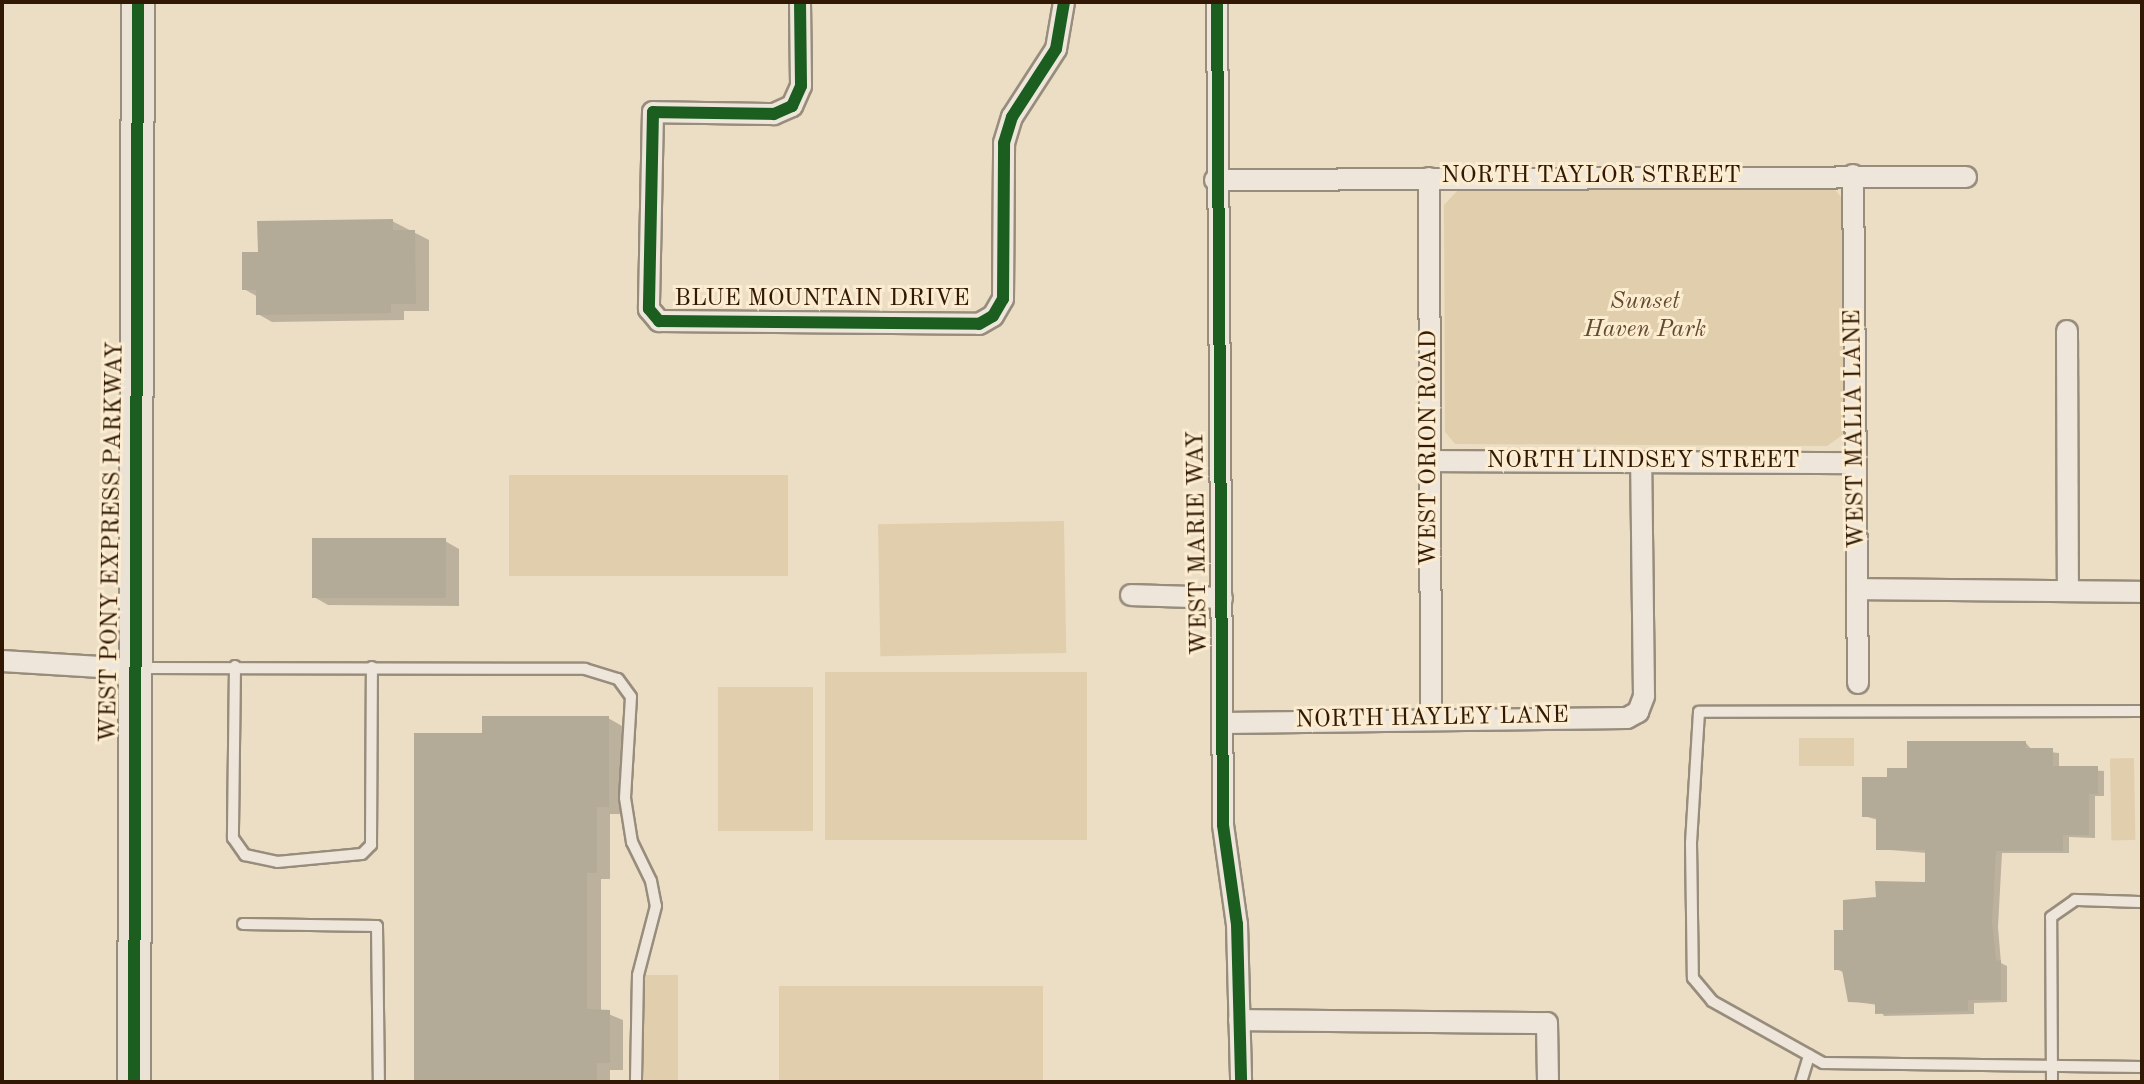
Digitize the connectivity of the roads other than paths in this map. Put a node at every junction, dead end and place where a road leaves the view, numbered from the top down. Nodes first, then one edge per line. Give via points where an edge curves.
1 (138, 2) edge
2 (800, 2) edge
3 (1064, 2) edge
4 (1217, 2) edge
5 (1853, 175) junction
6 (1966, 177) dead end
7 (1429, 178) junction
8 (1215, 180) junction
9 (2067, 331) dead end
10 (1430, 461) junction
11 (1641, 462) junction
12 (1856, 463) junction
13 (1858, 589) junction
14 (2068, 590) junction
15 (2142, 592) edge
16 (1131, 595) dead end
17 (1222, 598) junction
18 (2, 661) edge
19 (235, 666) junction
20 (372, 667) junction
21 (133, 669) junction
22 (1858, 683) dead end
23 (2142, 711) edge
24 (1431, 717) junction
25 (1224, 723) junction
26 (2142, 902) edge
27 (243, 924) dead end
28 (1239, 1020) junction
29 (1809, 1055) junction
30 (2054, 1067) junction
31 (2142, 1067) edge
32 (134, 1082) edge
33 (379, 1082) edge
34 (636, 1082) edge
35 (1241, 1082) edge
36 (1548, 1082) edge
37 (1801, 1082) edge
38 (2052, 1082) edge

1 - 21 main road, WEST PONY EXPRESS PARKWAY
2 - 3 street, BLUE MOUNTAIN DRIVE via 801,86 792,106 774,114 653,112 649,309 654,316 674,324 979,324 993,316 1003,299 1004,143 1012,117 1056,49
4 - 8 street, WEST MARIE WAY
5 - 6 street, NORTH TAYLOR STREET
5 - 7 street, NORTH TAYLOR STREET
5 - 12 street, WEST MALIA LANE
7 - 8 street, NORTH TAYLOR STREET
7 - 10 street, WEST ORION ROAD
8 - 17 street, WEST MARIE WAY
9 - 14 street
10 - 11 street, NORTH LINDSEY STREET
10 - 24 street, WEST ORION ROAD
11 - 12 street, NORTH LINDSEY STREET
11 - 24 street, NORTH HAYLEY LANE via 1644,696 1638,712 1627,718
12 - 13 street, WEST MALIA LANE
13 - 14 street
13 - 22 street, WEST MALIA LANE
14 - 15 street
16 - 17 street
17 - 25 street, WEST MARIE WAY
18 - 21 street
19 - 20 lane
19 - 20 lane via 233,838 245,855 277,862 362,854 371,845
19 - 21 lane
20 - 34 lane via 585,669 618,679 631,697 625,798 632,842 651,881 656,906 638,975
21 - 32 main road, WEST PONY EXPRESS PARKWAY
23 - 29 lane via 1699,712 1691,843 1693,978 1712,1001
24 - 25 street, NORTH HAYLEY LANE
25 - 28 street, WEST MARIE WAY via 1223,825 1235,902
26 - 30 lane via 2075,900 2051,917
27 - 33 lane via 377,926
28 - 35 street, WEST MARIE WAY
28 - 36 street via 1547,1023
29 - 30 lane via 1837,1066
29 - 37 lane
30 - 31 lane
30 - 38 lane

